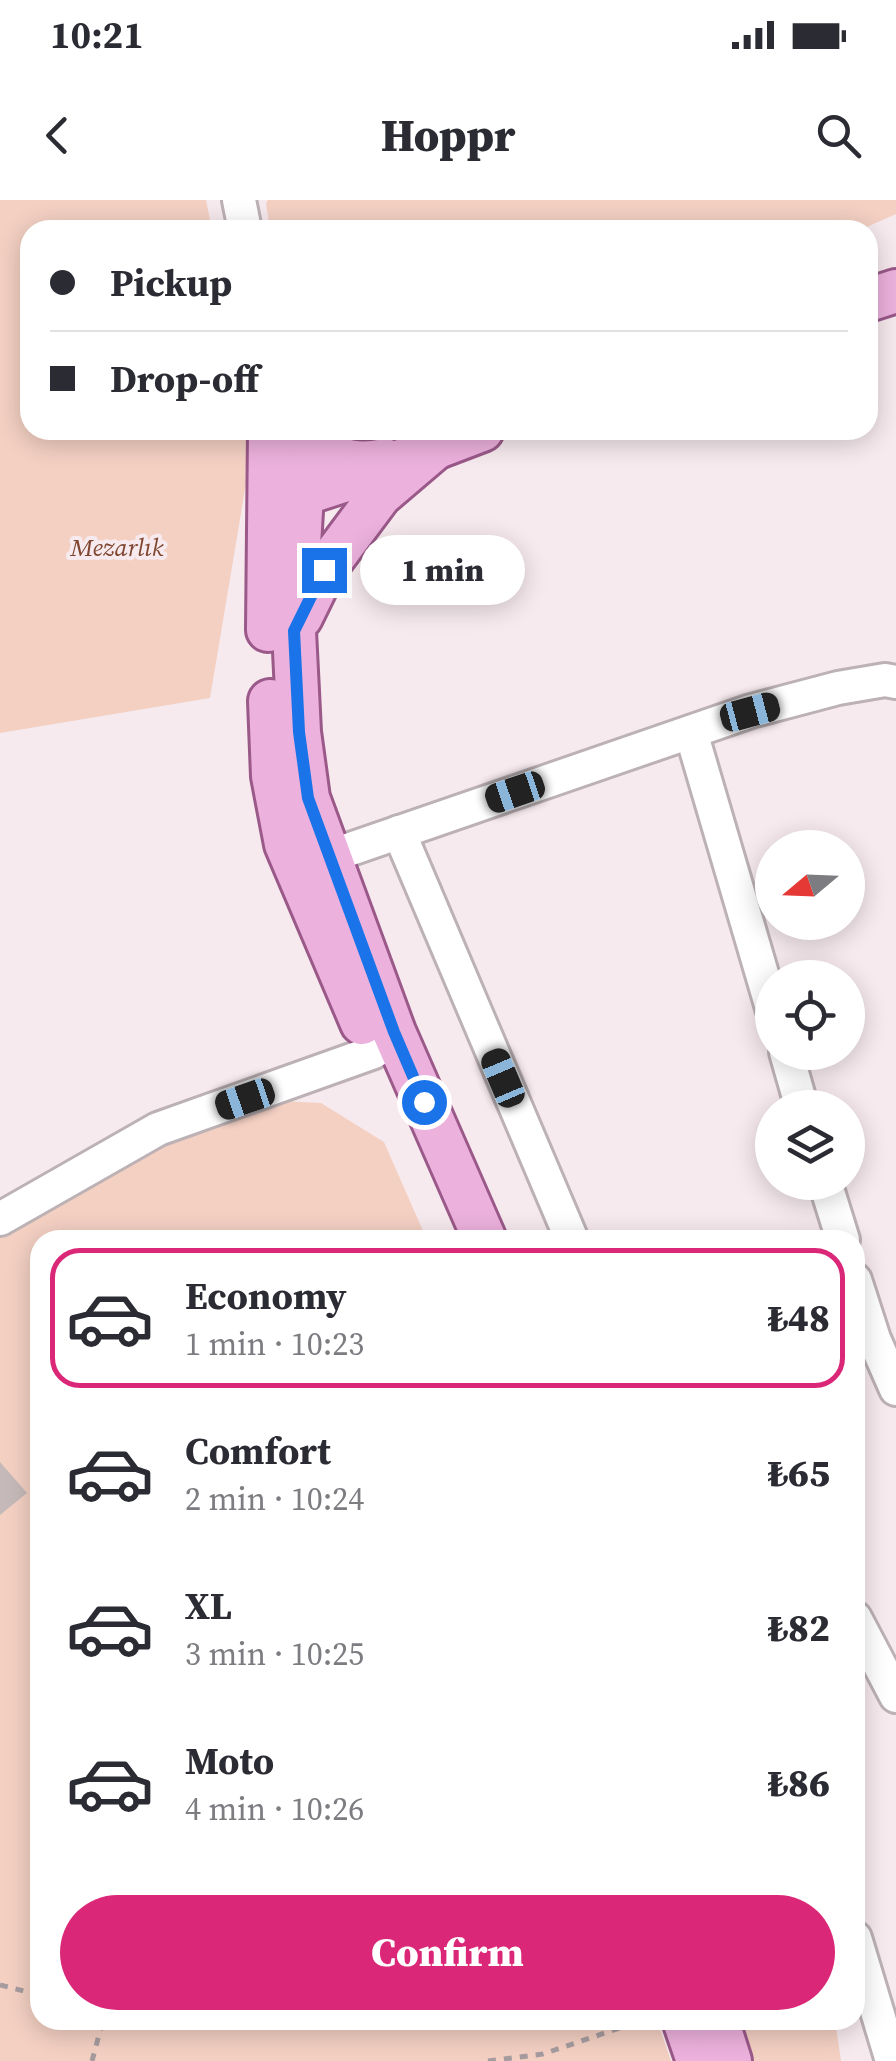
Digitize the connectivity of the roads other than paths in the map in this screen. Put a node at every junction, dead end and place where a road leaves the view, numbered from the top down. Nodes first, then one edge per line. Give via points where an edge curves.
1 (272, 440) edge
2 (283, 440) edge
3 (311, 440) edge
4 (457, 440) edge
5 (434, 449) junction
6 (286, 500) junction
7 (294, 631) junction
8 (896, 682) edge
9 (691, 732) junction
10 (400, 832) junction
11 (313, 862) junction
12 (758, 960) edge
13 (374, 1052) junction
14 (830, 1200) edge
15 (0, 1219) edge
16 (450, 1230) edge
17 (481, 1230) edge
18 (568, 1230) edge
19 (839, 1230) edge
20 (865, 1311) edge
21 (896, 1389) edge
22 (865, 1637) edge
23 (896, 1696) edge
24 (865, 1971) edge
25 (687, 2030) edge
26 (720, 2030) edge
27 (698, 2061) edge
28 (730, 2061) edge
29 (892, 2061) edge

1 - 6 main road
2 - 6 main road
3 - 5 main road via 345,462 367,464
4 - 5 main road
5 - 6 main road
5 - 7 main road via 380,495 324,570
6 - 7 main road
6 - 11 main road via 268,640 273,776 286,844
7 - 11 main road
8 - 9 street via 838,688
9 - 10 street
9 - 12 street
10 - 11 street
10 - 18 street
11 - 13 main road
11 - 17 main road
13 - 15 street via 158,1129
13 - 16 main road
14 - 19 street
20 - 21 street
22 - 23 street
24 - 29 street
25 - 27 main road
26 - 28 main road

